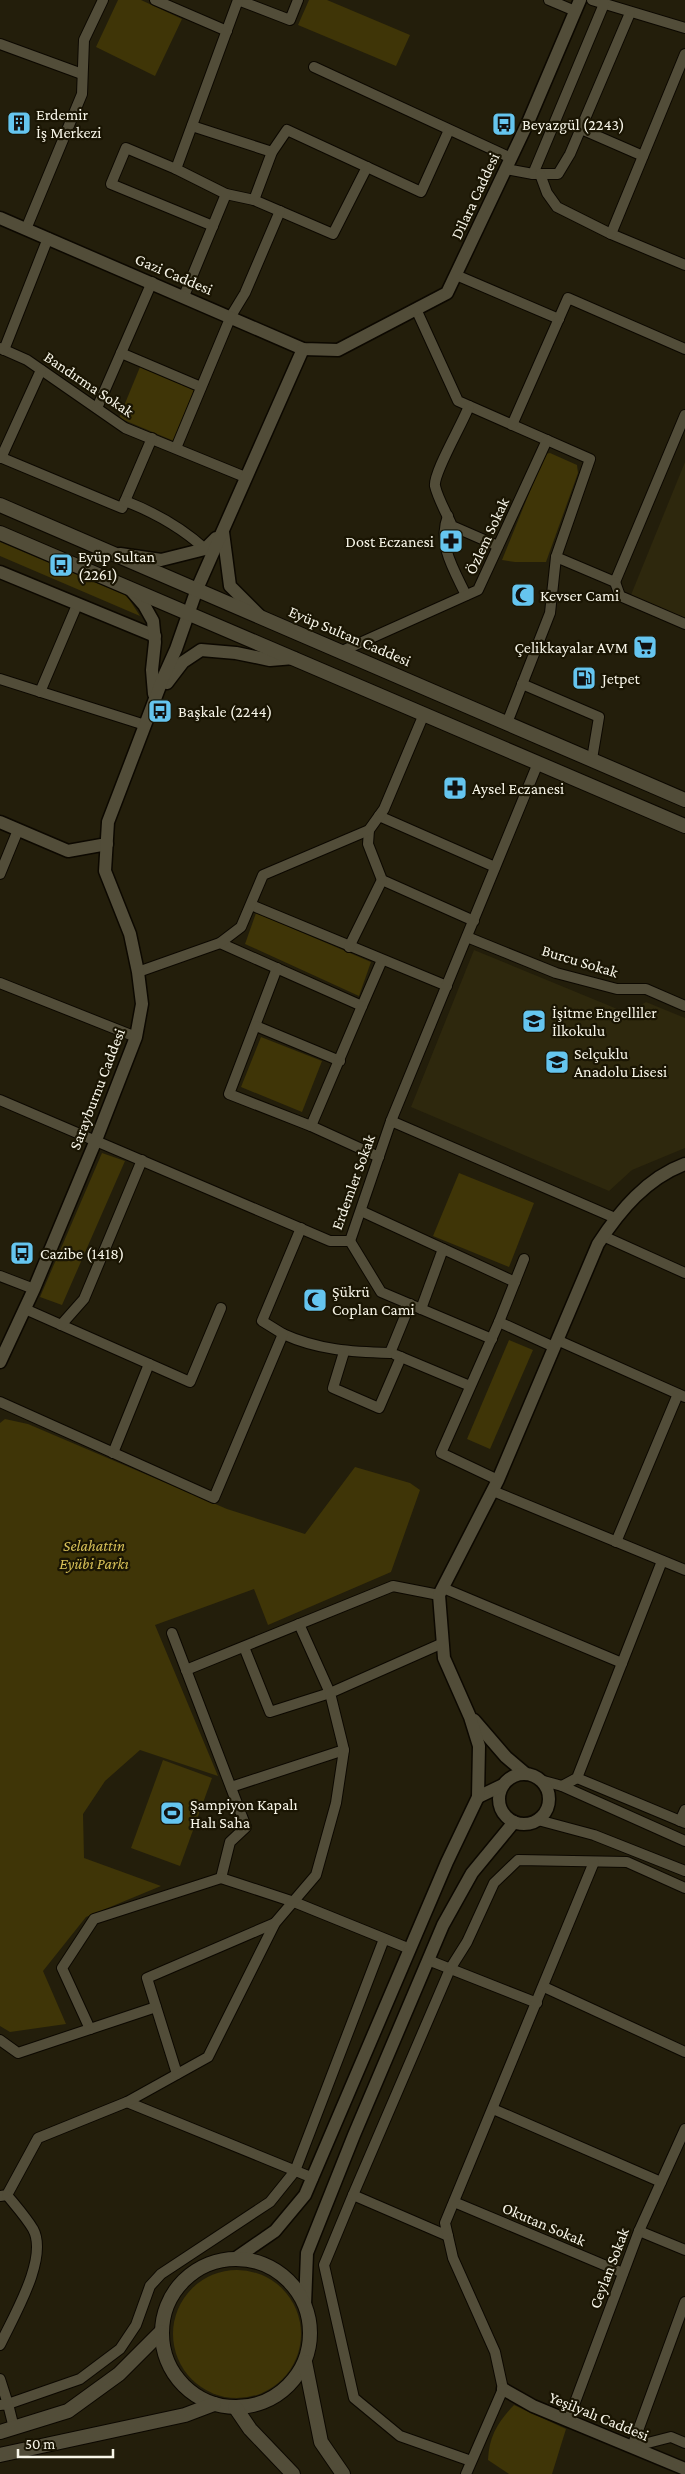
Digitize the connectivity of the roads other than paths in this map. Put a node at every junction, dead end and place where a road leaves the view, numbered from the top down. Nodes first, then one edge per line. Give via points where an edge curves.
1 (103, 0) edge
2 (155, 0) edge
3 (238, 0) edge
4 (298, 0) edge
5 (549, 0) edge
6 (592, 0) edge
7 (604, 4) junction
8 (577, 6) edge
9 (630, 13) junction
10 (685, 28) edge
11 (227, 31) junction
12 (0, 44) edge
13 (685, 54) edge
14 (314, 67) dead end
15 (82, 74) junction
16 (192, 126) junction
17 (581, 129) junction
18 (450, 130) junction
19 (272, 152) junction
20 (643, 156) junction
21 (509, 164) junction
22 (367, 167) junction
23 (176, 169) junction
24 (537, 174) junction
25 (226, 194) junction
26 (254, 200) junction
27 (280, 211) junction
28 (0, 218) edge
29 (213, 226) junction
30 (26, 229) junction
31 (611, 234) junction
32 (48, 238) junction
33 (685, 265) edge
34 (456, 274) junction
35 (152, 282) junction
36 (184, 296) junction
37 (416, 309) junction
38 (231, 316) junction
39 (559, 320) junction
40 (2, 349) edge
41 (303, 349) junction
42 (685, 349) edge
43 (338, 350) joint
44 (121, 353) junction
45 (41, 370) junction
46 (201, 387) junction
47 (469, 406) junction
48 (97, 408) junction
49 (685, 414) edge
50 (512, 425) junction
51 (152, 438) junction
52 (547, 440) junction
53 (176, 448) junction
54 (1, 458) edge
55 (245, 477) junction
56 (125, 501) junction
57 (0, 505) edge
58 (448, 516) junction
59 (223, 531) junction
60 (0, 533) edge
61 (498, 546) junction
62 (205, 549) junction
63 (113, 553) junction
64 (556, 557) junction
65 (0, 572) edge
66 (615, 582) junction
67 (129, 588) junction
68 (197, 589) junction
69 (466, 595) junction
70 (77, 605) junction
71 (188, 613) junction
72 (260, 616) junction
73 (685, 624) edge
74 (155, 636) junction
75 (342, 651) junction
76 (294, 658) junction
77 (0, 679) edge
78 (522, 684) junction
79 (40, 692) junction
80 (155, 699) junction
81 (424, 714) junction
82 (507, 723) junction
83 (145, 725) junction
84 (592, 759) junction
85 (538, 763) junction
86 (685, 800) edge
87 (379, 816) junction
88 (0, 822) edge
89 (685, 826) edge
90 (18, 830) junction
91 (369, 830) junction
92 (107, 844) junction
93 (495, 867) junction
94 (0, 874) edge
95 (382, 880) junction
96 (251, 905) junction
97 (474, 921) junction
98 (467, 936) junction
99 (220, 942) junction
100 (349, 946) junction
101 (382, 960) junction
102 (277, 968) junction
103 (138, 972) junction
104 (0, 983) edge
105 (447, 986) junction
106 (362, 1006) junction
107 (685, 1006) edge
108 (256, 1026) junction
109 (136, 1037) junction
110 (340, 1062) junction
111 (0, 1100) edge
112 (392, 1121) junction
113 (311, 1126) junction
114 (96, 1140) junction
115 (379, 1157) junction
116 (142, 1160) junction
117 (685, 1164) edge
118 (361, 1212) junction
119 (615, 1218) junction
120 (301, 1228) junction
121 (603, 1236) junction
122 (350, 1241) junction
123 (443, 1249) junction
124 (524, 1259) dead end
125 (685, 1273) edge
126 (0, 1276) edge
127 (515, 1282) junction
128 (34, 1289) junction
129 (410, 1304) junction
130 (221, 1308) dead end
131 (25, 1309) junction
132 (421, 1309) junction
133 (499, 1322) junction
134 (61, 1325) junction
135 (283, 1334) junction
136 (492, 1339) junction
137 (556, 1344) junction
138 (344, 1352) junction
139 (390, 1352) junction
140 (401, 1357) junction
141 (0, 1362) edge
142 (149, 1364) junction
143 (470, 1386) junction
144 (682, 1395) edge
145 (0, 1402) edge
146 (113, 1453) junction
147 (496, 1485) junction
148 (616, 1542) junction
149 (662, 1560) junction
150 (685, 1570) edge
151 (441, 1592) junction
152 (299, 1624) junction
153 (172, 1633) dead end
154 (443, 1643) junction
155 (244, 1646) junction
156 (622, 1663) junction
157 (186, 1670) junction
158 (330, 1693) junction
159 (470, 1716) junction
160 (344, 1750) junction
161 (526, 1774) junction
162 (577, 1778) junction
163 (540, 1780) junction
164 (503, 1786) junction
165 (562, 1786) junction
166 (231, 1787) junction
167 (478, 1797) junction
168 (685, 1810) edge
169 (538, 1820) junction
170 (514, 1822) junction
171 (683, 1822) edge
172 (685, 1841) edge
173 (594, 1862) junction
174 (685, 1871) edge
175 (220, 1878) junction
176 (685, 1888) edge
177 (294, 1902) junction
178 (275, 1924) junction
179 (384, 1938) junction
180 (410, 1949) junction
181 (428, 1960) junction
182 (450, 1968) junction
183 (544, 1987) junction
184 (537, 2003) junction
185 (156, 2007) junction
186 (90, 2029) junction
187 (0, 2040) edge
188 (685, 2052) edge
189 (177, 2074) junction
190 (127, 2102) junction
191 (493, 2109) junction
192 (685, 2129) edge
193 (295, 2171) junction
194 (313, 2178) junction
195 (661, 2182) junction
196 (3, 2195) edge
197 (353, 2195) junction
198 (454, 2202) junction
199 (639, 2231) junction
200 (448, 2236) junction
201 (685, 2250) edge
202 (236, 2258) junction
203 (623, 2273) junction
204 (685, 2302) edge
205 (305, 2305) junction
206 (161, 2332) junction
207 (0, 2345) edge
208 (305, 2362) junction
209 (0, 2379) edge
210 (503, 2389) junction
211 (4, 2404) edge
212 (214, 2404) junction
213 (235, 2408) junction
214 (568, 2421) junction
215 (14, 2428) junction
216 (0, 2432) edge
217 (685, 2443) edge
218 (632, 2447) junction
219 (0, 2455) edge
220 (472, 2461) junction
221 (679, 2470) edge
222 (340, 2471) edge
223 (293, 2474) edge
224 (466, 2474) edge

1 - 15 street via 84,40
2 - 11 street
3 - 4 street via 290,20
3 - 11 street
5 - 8 street
6 - 7 street
7 - 9 street
7 - 24 street
8 - 21 street, Dilara Caddesi
9 - 10 street via 658,18
9 - 17 street
11 - 16 street
12 - 15 street
13 - 20 street
14 - 18 street
15 - 30 street via 82,94
16 - 19 street
16 - 23 street
17 - 20 street
17 - 24 street via 558,174
18 - 21 street
18 - 22 street via 421,192
19 - 22 street via 287,130
19 - 26 street
20 - 31 street
21 - 24 street
21 - 34 street, Dilara Caddesi
22 - 27 street via 333,234
23 - 25 street
23 - 29 street via 126,148 111,184
24 - 31 street via 557,207
25 - 26 street
25 - 29 street
26 - 27 street
27 - 38 street via 245,293
28 - 30 street, Gazi Caddesi
29 - 36 street
30 - 32 street, Gazi Caddesi
31 - 33 street
32 - 35 street, Gazi Caddesi
32 - 40 street
34 - 37 street, Dilara Caddesi via 447,293
34 - 39 street
35 - 36 street, Gazi Caddesi
35 - 44 street
36 - 38 street, Gazi Caddesi
37 - 43 street, Dilara Caddesi
37 - 47 street via 458,401
38 - 41 street, Gazi Caddesi
38 - 46 street
39 - 42 street via 568,298
39 - 50 street
40 - 45 street, Bandırma Sokak
41 - 43 street, Gazi Caddesi
41 - 55 street, Sarayburnu Caddesi
44 - 46 street
44 - 48 street
45 - 48 street, Bandırma Sokak
45 - 54 street
46 - 53 street
47 - 50 street
47 - 58 street via 436,478 435,486
48 - 51 street, Bandırma Sokak via 125,428
49 - 66 street
50 - 52 street
51 - 53 street, Bandırma Sokak
51 - 56 street
52 - 61 street, Özlem Sokak
52 - 64 street via 590,459
53 - 55 street, Bandırma Sokak
54 - 56 street via 122,508
55 - 59 street, Sarayburnu Caddesi
56 - 62 street via 157,514 186,532
57 - 63 main road, Eyüp Sultan Caddesi
58 - 61 street via 452,526
58 - 69 street via 443,535 449,559
59 - 62 street
59 - 68 street, Sarayburnu Caddesi
59 - 72 street via 230,586
60 - 67 main road
61 - 69 street, Özlem Sokak via 478,590
62 - 63 street via 162,560
63 - 68 main road, Eyüp Sultan Caddesi
64 - 66 street
64 - 78 street via 550,613
65 - 70 street
66 - 73 street via 620,596
67 - 71 main road
67 - 74 street via 153,620
68 - 71 street, Sarayburnu Caddesi
68 - 72 main road, Eyüp Sultan Caddesi
69 - 75 street, Özlem Sokak
70 - 74 street
70 - 79 street
71 - 76 main road
71 - 80 street, Sarayburnu Caddesi
72 - 75 main road, Eyüp Sultan Caddesi
74 - 80 street via 152,670
75 - 82 main road, Eyüp Sultan Caddesi
76 - 80 street via 270,660 201,650 183,662
76 - 81 main road
77 - 79 street
78 - 82 street
78 - 84 street via 599,717
79 - 83 street
80 - 83 street, Sarayburnu Caddesi
81 - 85 main road
81 - 87 street
82 - 84 main road, Eyüp Sultan Caddesi
83 - 92 street, Sarayburnu Caddesi via 108,822
84 - 86 main road, Eyüp Sultan Caddesi
85 - 89 main road
85 - 93 street
87 - 91 street
87 - 93 street
88 - 90 street
90 - 92 street via 68,851
90 - 94 street
91 - 95 street via 368,844
91 - 96 street via 263,875
92 - 103 street, Sarayburnu Caddesi via 106,871 130,934
93 - 97 street
95 - 97 street
95 - 100 street
96 - 99 street via 241,927
96 - 100 street
97 - 98 street
98 - 105 street
98 - 107 street, Burcu Sokak via 556,973 617,990 646,989
99 - 102 street
99 - 103 street
100 - 101 street
101 - 105 street
101 - 106 street
102 - 106 street
102 - 108 street
103 - 109 street, Sarayburnu Caddesi via 142,1004
104 - 109 street
105 - 112 street
106 - 110 street
108 - 110 street
108 - 113 street via 229,1094
109 - 114 street, Sarayburnu Caddesi
110 - 113 street
111 - 114 street, Erdemler Sokak
112 - 115 street, Erdemler Sokak
112 - 119 street, Erdemler Sokak
113 - 115 street
114 - 116 street, Erdemler Sokak
114 - 128 street, Sarayburnu Caddesi
115 - 118 street, Erdemler Sokak
116 - 120 street, Erdemler Sokak
116 - 134 street via 84,1299
117 - 119 street via 660,1176
118 - 122 street, Erdemler Sokak
118 - 123 street
119 - 121 street
120 - 122 street, Erdemler Sokak via 330,1241
120 - 135 street via 262,1321
121 - 125 street
121 - 137 street
122 - 129 street via 381,1292
123 - 127 street
123 - 132 street
124 - 127 street
126 - 128 street
127 - 133 street
128 - 131 street, Sarayburnu Caddesi
129 - 132 street
129 - 139 street
130 - 142 street via 190,1382
131 - 134 street
131 - 141 street, Sarayburnu Caddesi
132 - 136 street
133 - 136 street
133 - 137 street
134 - 142 street
135 - 138 street via 305,1345
135 - 146 street via 214,1498
136 - 143 street
137 - 144 street
137 - 147 street
138 - 139 street
138 - 140 street via 333,1388 379,1408
139 - 140 street
140 - 143 street
142 - 146 street
143 - 147 street via 441,1453
144 - 148 street
145 - 146 street
147 - 148 street
147 - 151 street
148 - 149 street
149 - 150 street
149 - 156 street
151 - 152 street via 393,1586
151 - 154 street
151 - 156 street
152 - 155 street
152 - 158 street
153 - 157 street
154 - 158 street
154 - 159 street via 444,1658
155 - 157 street
155 - 158 street via 270,1712
156 - 162 street
157 - 166 street
158 - 160 street
159 - 161 street via 506,1757
159 - 167 street via 479,1746
160 - 166 street
160 - 177 street via 336,1804 316,1876
161 - 163 street
161 - 164 street via 509,1779
162 - 165 street
162 - 171 street
163 - 165 street
163 - 169 street via 550,1801
164 - 167 street
164 - 170 street via 499,1802
165 - 172 street
166 - 175 street via 246,1827 230,1842
167 - 180 street
168 - 171 street
169 - 170 street via 531,1824
169 - 174 street via 594,1835
170 - 181 street via 472,1873
173 - 176 street via 627,1862
173 - 182 street via 518,1860 494,1883 467,1942
173 - 183 street
175 - 177 street
175 - 186 street via 94,1919 62,1968
177 - 178 street
177 - 179 street
178 - 185 street via 147,1978
178 - 189 street via 208,2057
179 - 180 street
179 - 193 street
180 - 194 street
181 - 182 street
181 - 205 street via 308,2253
182 - 184 street
182 - 197 street
183 - 184 street
183 - 188 street
184 - 191 street
185 - 186 street
185 - 189 street
186 - 187 street via 18,2053
189 - 190 street
190 - 193 street
190 - 196 street via 38,2138
191 - 195 street
191 - 198 street
192 - 195 street, Ceylan Sokak
193 - 194 street
193 - 211 street via 270,2202 161,2274 150,2286 136,2326 120,2349 80,2379
194 - 202 street via 306,2195 275,2231
195 - 199 street, Ceylan Sokak
196 - 207 street via 33,2229 38,2245 36,2262
197 - 200 street
197 - 220 street via 324,2265 354,2398 400,2436
198 - 200 street via 445,2223
198 - 203 street, Okutan Sokak
199 - 201 street
199 - 203 street, Ceylan Sokak
200 - 210 street via 453,2258 495,2352
202 - 205 main road via 258,2261 278,2271 294,2286
202 - 206 main road via 213,2261 192,2272 176,2288 165,2309
203 - 214 street, Ceylan Sokak
204 - 218 street
205 - 208 main road via 310,2334
206 - 212 main road via 163,2351 170,2369 197,2396
206 - 215 main road via 119,2374 68,2411
208 - 213 main road via 294,2381 277,2395 257,2405
208 - 222 main road via 321,2442
209 - 211 street
210 - 214 street, Yeşilyalı Caddesi
210 - 220 street
211 - 215 street
212 - 213 main road
212 - 219 main road via 185,2415
213 - 223 main road via 250,2429
214 - 218 street, Yeşilyalı Caddesi
215 - 216 main road
217 - 218 street via 671,2437
218 - 221 street, Yeşilyalı Caddesi
220 - 224 street

